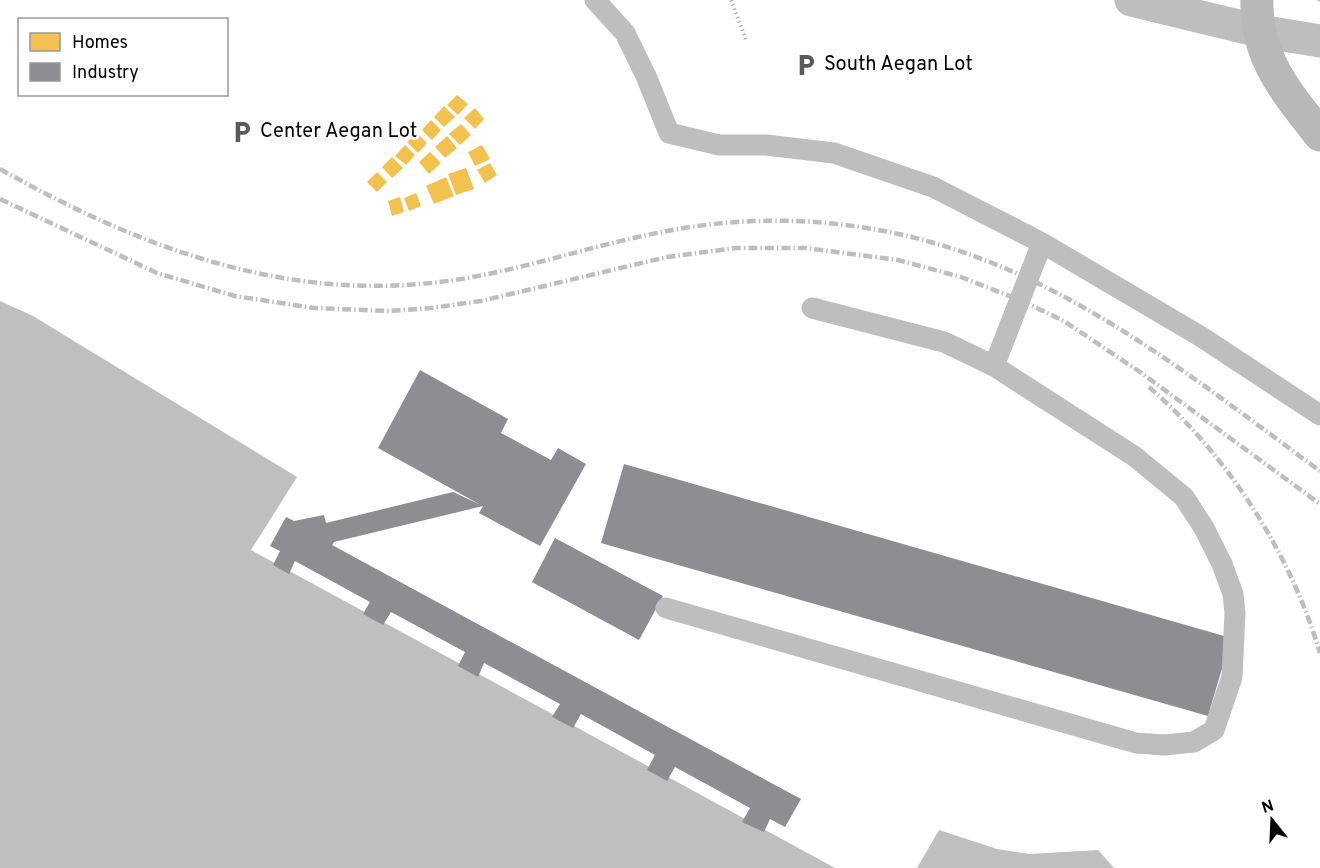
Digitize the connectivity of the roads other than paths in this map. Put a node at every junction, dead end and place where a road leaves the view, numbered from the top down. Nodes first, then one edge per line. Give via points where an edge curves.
1 (594, 0) edge
2 (1131, 0) edge
3 (1258, 16) edge
4 (1320, 41) edge
5 (1320, 135) edge
6 (1042, 243) junction
7 (812, 308) dead end
8 (994, 366) junction
9 (1320, 415) edge
10 (666, 608) dead end

1 - 6 lane via 625,33 669,133 719,145 766,145 834,153 933,188
2 - 3 street
3 - 4 street
3 - 5 main road via 1273,70
6 - 8 lane
6 - 9 lane via 1200,336
7 - 8 lane via 944,342
8 - 10 lane via 1134,456 1184,497 1204,528 1233,594 1235,613 1232,677 1214,730 1194,742 1136,743

